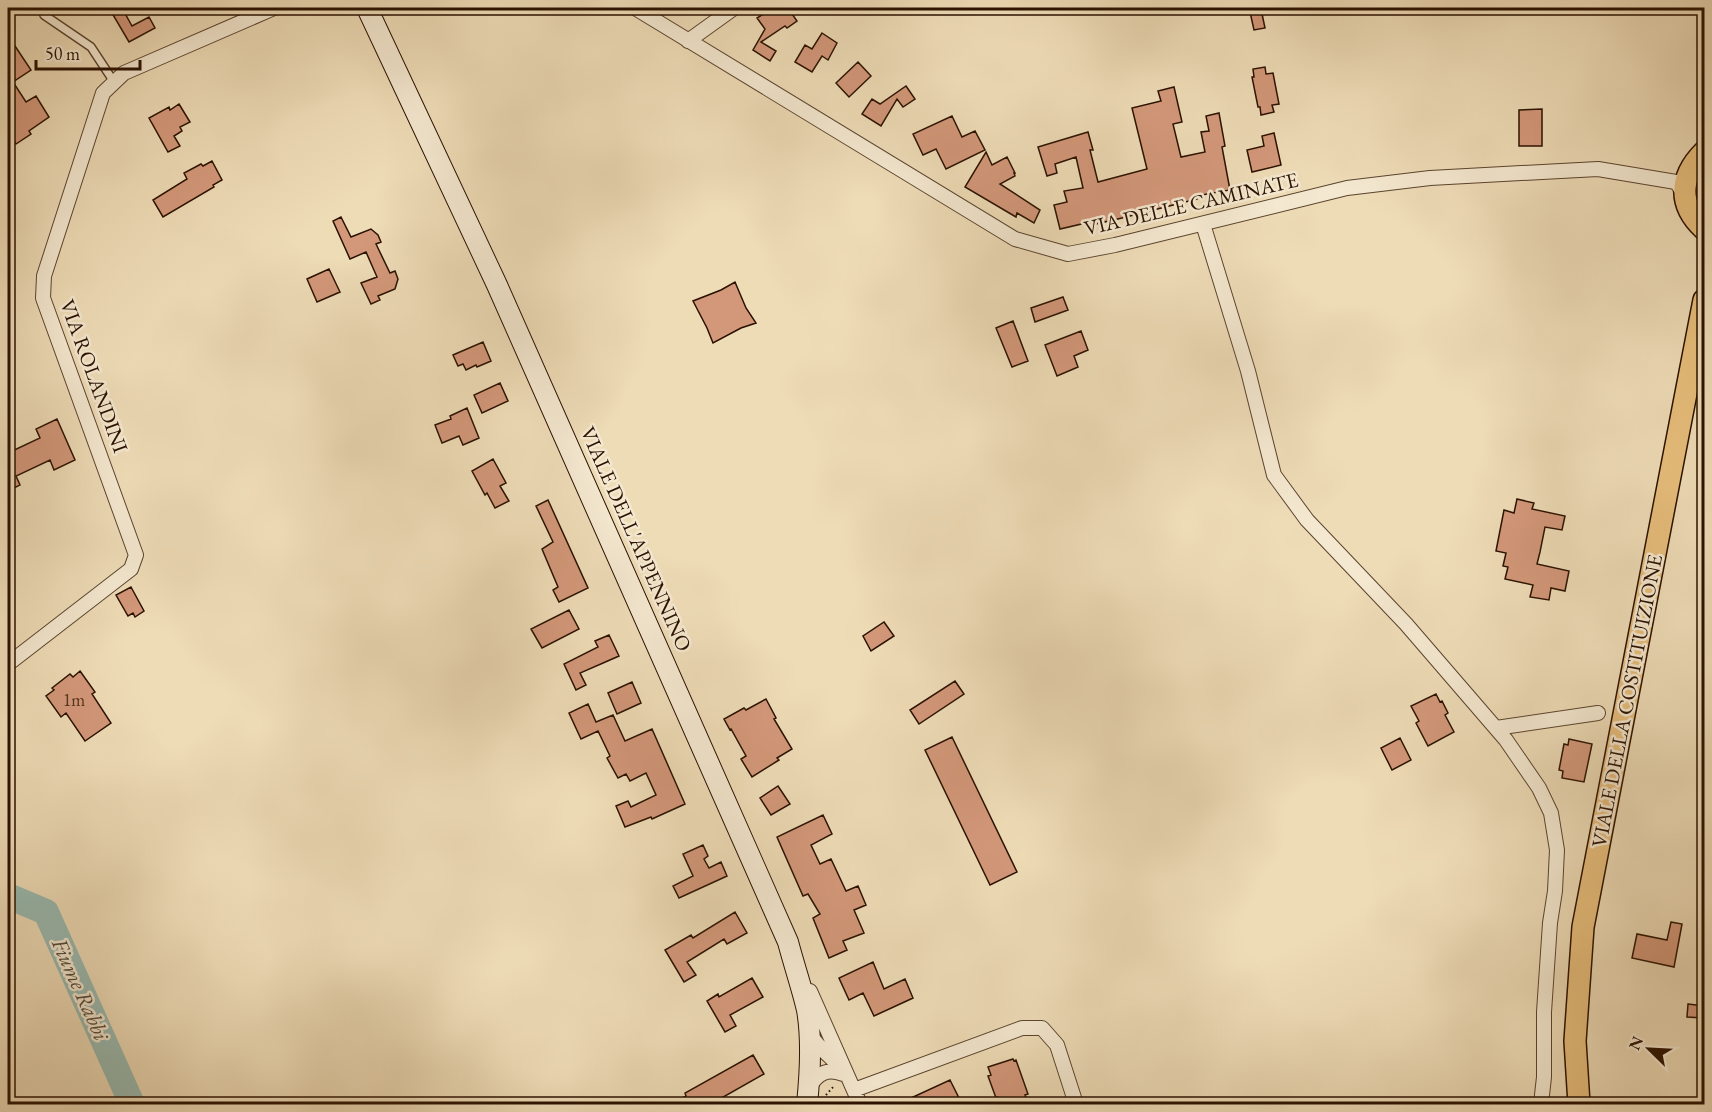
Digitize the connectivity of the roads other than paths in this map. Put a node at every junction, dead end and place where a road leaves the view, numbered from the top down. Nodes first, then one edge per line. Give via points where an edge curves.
1 (274, 8) edge
2 (635, 8) edge
3 (734, 8) edge
4 (364, 9) edge
5 (44, 15) dead end
6 (688, 41) junction
7 (114, 82) junction
8 (1704, 152) edge
9 (1683, 183) junction
10 (1203, 224) junction
11 (1704, 229) edge
12 (1704, 300) edge
13 (8, 664) edge
14 (1598, 713) dead end
15 (1496, 728) junction
16 (788, 942) junction
17 (809, 1031) junction
18 (830, 1036) junction
19 (849, 1082) junction
20 (814, 1096) edge
21 (860, 1104) edge
22 (1076, 1104) edge
23 (1541, 1104) edge
24 (1579, 1104) edge

1 - 7 street, VIA ROLANDINI via 124,73
2 - 6 street, VIA DELLE CAMINATE
3 - 6 street
4 - 16 main road, VIALE DELL'APPENNINO via 497,285
5 - 7 lane via 91,47
6 - 10 street, VIA DELLE CAMINATE via 1015,239 1068,254
7 - 13 street, VIA ROLANDINI via 103,93 44,276 43,298 136,555 131,569
8 - 9 main road
9 - 10 street, VIA DELLE CAMINATE via 1598,169 1430,178 1347,188
9 - 11 main road via 1688,208
10 - 15 street via 1248,371 1274,475 1307,520 1406,624
12 - 24 main road, VIALE DELLA COSTITUIZIONE via 1583,927 1575,1041
14 - 15 street
15 - 23 street via 1539,788 1551,813 1557,850
16 - 17 main road, VIALE DELL'APPENNINO
16 - 18 street
17 - 18 street via 818,1027
17 - 19 street via 816,1045 833,1059
17 - 20 main road, VIALE DELL'APPENNINO
18 - 19 street
19 - 20 street via 835,1071 815,1076
19 - 21 street
19 - 22 street via 1022,1028 1042,1028 1057,1045

